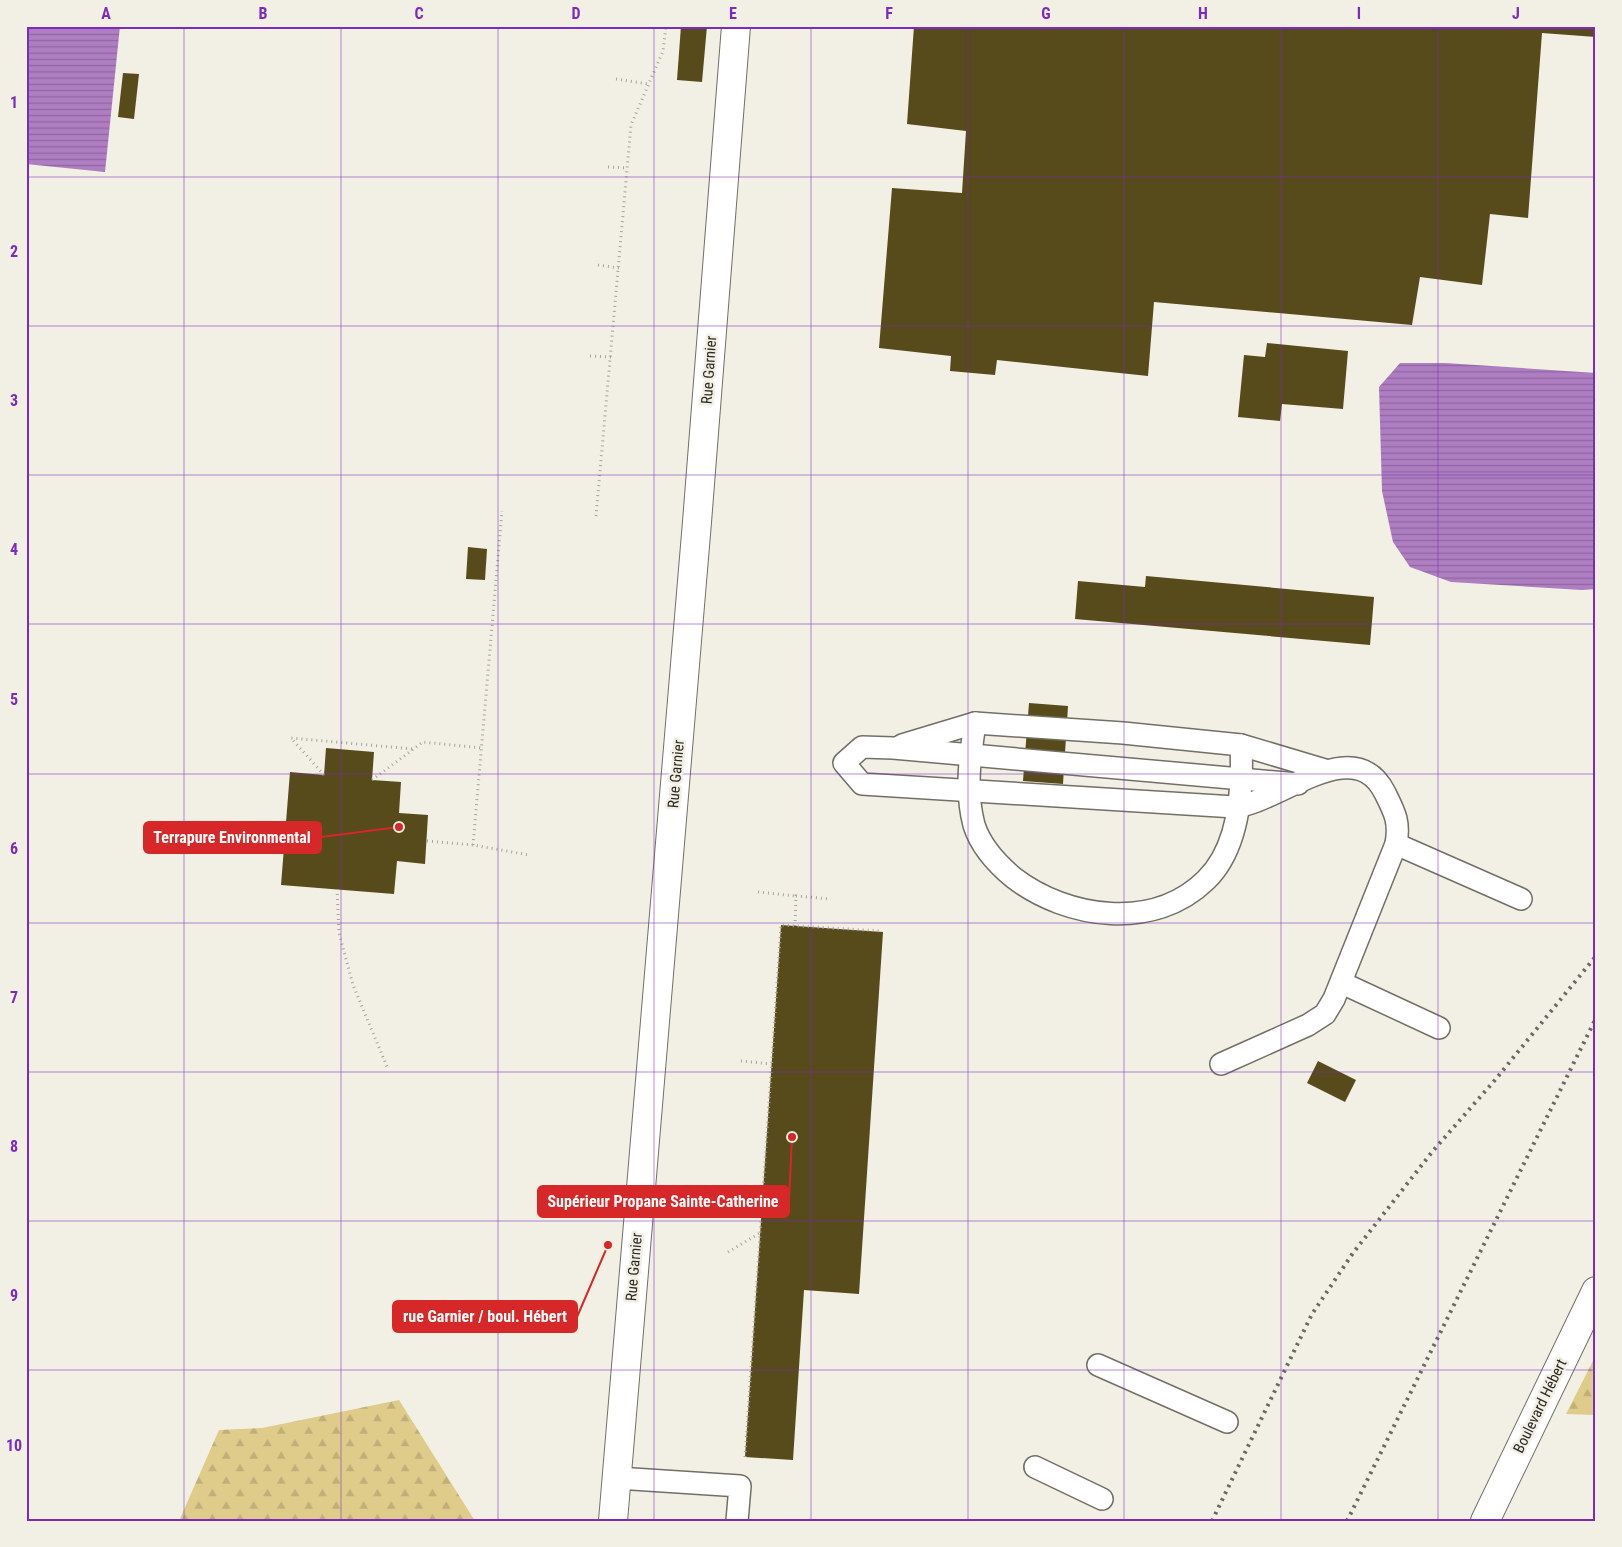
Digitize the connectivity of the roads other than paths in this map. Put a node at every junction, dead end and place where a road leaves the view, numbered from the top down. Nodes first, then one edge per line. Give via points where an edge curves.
1 (736, 26) edge
2 (975, 724) junction
3 (1241, 745) junction
4 (893, 748) junction
5 (971, 756) junction
6 (1325, 770) junction
7 (1242, 779) junction
8 (1298, 784) junction
9 (968, 791) junction
10 (1240, 807) junction
11 (1396, 844) junction
12 (1521, 899) dead end
13 (1342, 982) junction
14 (1439, 1028) dead end
15 (1220, 1064) dead end
16 (1596, 1291) edge
17 (1098, 1365) dead end
18 (1227, 1422) dead end
19 (1035, 1467) dead end
20 (617, 1478) junction
21 (1102, 1499) dead end
22 (614, 1521) edge
23 (737, 1521) edge
24 (1485, 1521) edge

1 - 20 street, Rue Garnier via 698,522
2 - 3 lane
2 - 4 lane
2 - 5 lane
3 - 6 lane
3 - 7 lane
4 - 5 lane
4 - 9 lane via 862,747 844,763 862,784
5 - 7 lane
5 - 9 lane
6 - 8 lane
6 - 11 lane via 1339,767 1359,769 1373,777 1384,789 1393,808 1399,826
7 - 8 lane
7 - 10 lane
8 - 10 lane via 1250,806
9 - 10 lane
9 - 10 lane via 974,825 984,847 1001,868 1029,889 1061,904 1110,915 1164,907 1207,880 1221,858
11 - 12 lane
11 - 13 lane
13 - 14 lane
13 - 15 lane via 1325,1014 1308,1025
16 - 24 street, Boulevard Hébert
17 - 18 lane
19 - 21 lane
20 - 22 street, Rue Garnier
20 - 23 lane via 740,1486

